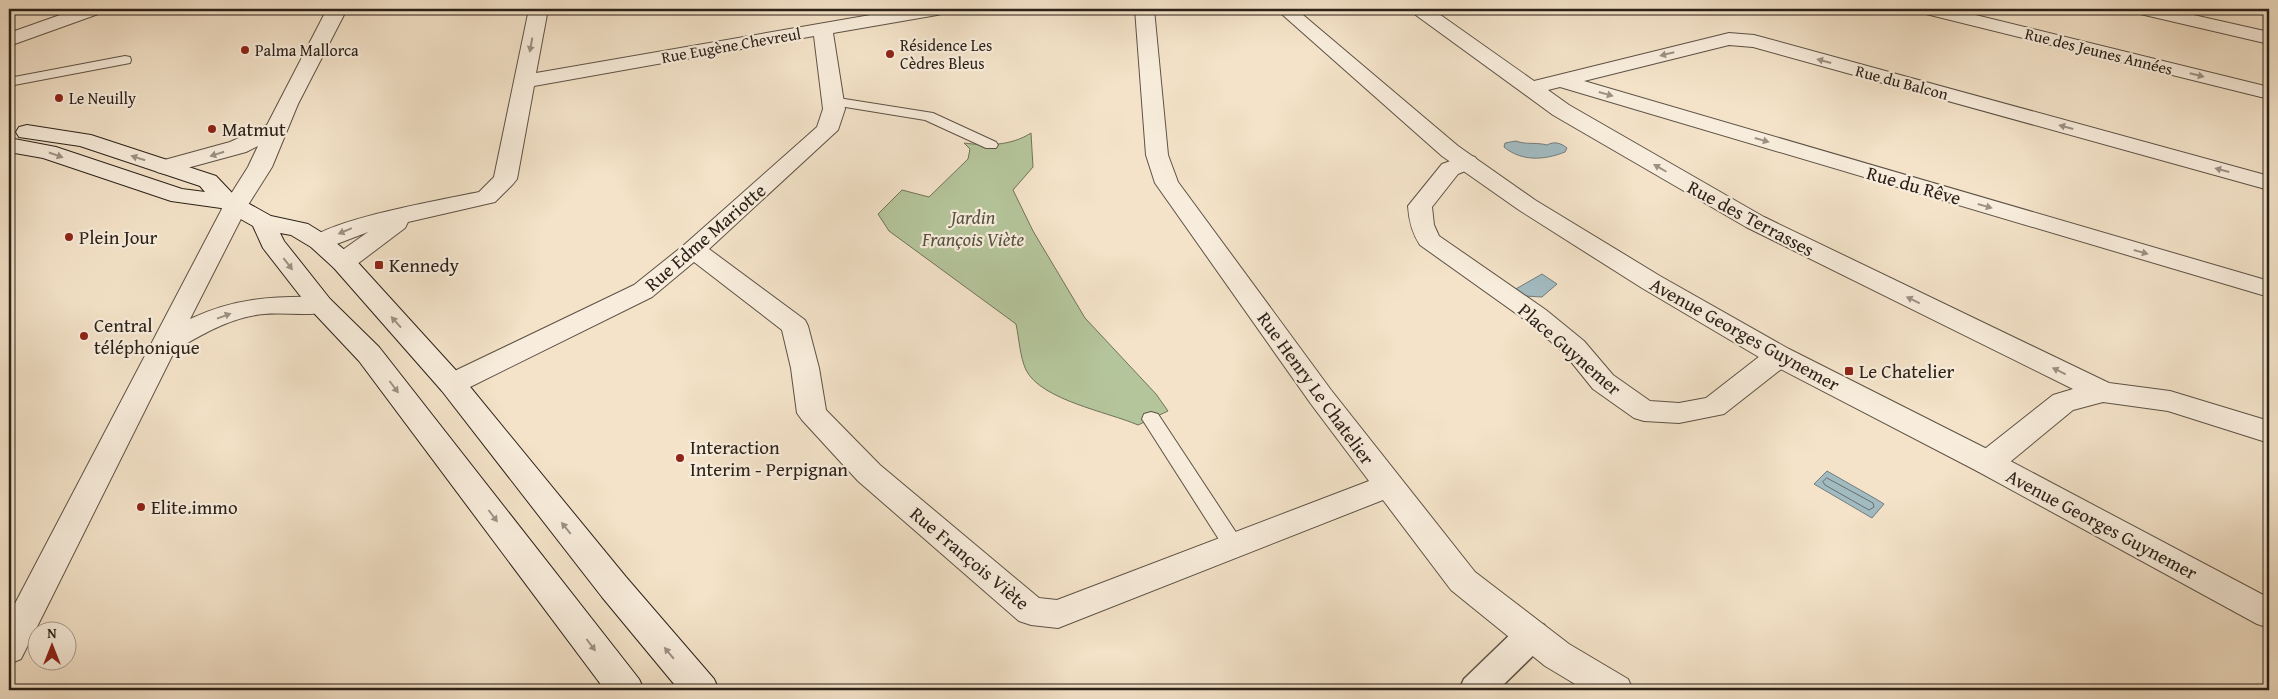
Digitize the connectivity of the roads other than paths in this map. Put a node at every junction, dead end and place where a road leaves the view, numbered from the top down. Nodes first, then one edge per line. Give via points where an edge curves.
1 (94, 9) edge
2 (337, 9) edge
3 (538, 9) edge
4 (937, 9) edge
5 (1145, 9) edge
6 (1285, 9) edge
7 (1420, 9) edge
8 (1929, 9) edge
9 (2143, 9) edge
10 (823, 29) junction
11 (2269, 38) edge
12 (9, 40) edge
13 (126, 60) dead end
14 (1560, 80) junction
15 (525, 81) junction
16 (9, 82) edge
17 (1532, 88) junction
18 (2269, 93) edge
19 (832, 101) junction
20 (278, 128) junction
21 (9, 130) edge
22 (9, 145) edge
23 (991, 145) dead end
24 (1467, 162) junction
25 (165, 167) junction
26 (2269, 183) edge
27 (232, 203) junction
28 (406, 216) junction
29 (264, 222) junction
30 (320, 242) junction
31 (693, 250) junction
32 (343, 262) junction
33 (2269, 290) edge
34 (321, 305) junction
35 (164, 344) junction
36 (1779, 356) junction
37 (452, 384) junction
38 (2102, 392) junction
39 (1151, 419) dead end
40 (2269, 432) edge
41 (1988, 463) junction
42 (1388, 486) junction
43 (1234, 546) junction
44 (2269, 614) edge
45 (1532, 635) junction
46 (9, 649) edge
47 (626, 690) edge
48 (701, 690) edge
49 (1476, 690) edge
50 (1615, 690) edge

1 - 12 street
2 - 20 street
3 -> 15 street
4 - 10 street, Rue Eugène Chevreul
5 - 42 street, Rue Henry Le Chatelier via 1157,155 1167,183
6 - 24 street, Avenue Georges Guynemer via 1450,151
7 - 17 street, Rue des Terrasses
8 -> 18 street, Rue des Jeunes Années
9 - 11 street
10 - 15 street, Rue Eugène Chevreul
10 - 19 street, Rue Edme Mariotte
13 - 16 lane
14 - 17 street, Rue du Balcon
26 -> 14 street, Rue du Balcon via 1754,41 1729,39
14 -> 33 street, Rue du Rêve
15 - 28 street via 505,179 487,197
38 -> 17 street, Rue des Terrasses via 1754,222 1561,110
19 - 23 lane via 928,116
19 - 31 street, Rue Edme Mariotte via 834,109 827,130
20 -> 25 street via 238,147
20 - 27 street via 260,167
25 -> 21 street via 83,140
22 -> 27 street via 48,152 179,196
24 - 36 street, Avenue Georges Guynemer via 1527,205
24 - 36 street, Place Guynemer via 1450,169 1420,206 1422,225 1429,240 1538,316 1574,347 1603,382 1644,411 1679,413 1714,407
25 - 27 street via 208,181
27 - 29 street
27 - 35 street
28 -> 30 street via 352,228
28 - 32 street
29 - 30 street via 299,229
29 -> 34 street via 272,243
30 - 32 street
31 - 37 street, Rue Edme Mariotte via 643,291
31 - 43 street, Rue François Viète via 795,326 812,413 869,473 1031,611 1058,614
37 -> 32 street
35 -> 34 street via 207,322 236,312 261,306
34 -> 47 street via 369,354
35 - 46 street
36 - 41 street, Avenue Georges Guynemer
48 -> 37 street
38 - 40 street via 2170,401
38 - 41 street via 2064,402
39 - 43 lane
41 - 44 street, Avenue Georges Guynemer
42 - 43 street, Rue François Viète
42 - 45 street, Rue Henry Le Chatelier via 1464,580
45 - 49 street
45 - 50 street, Rue Henry Le Chatelier via 1557,655

